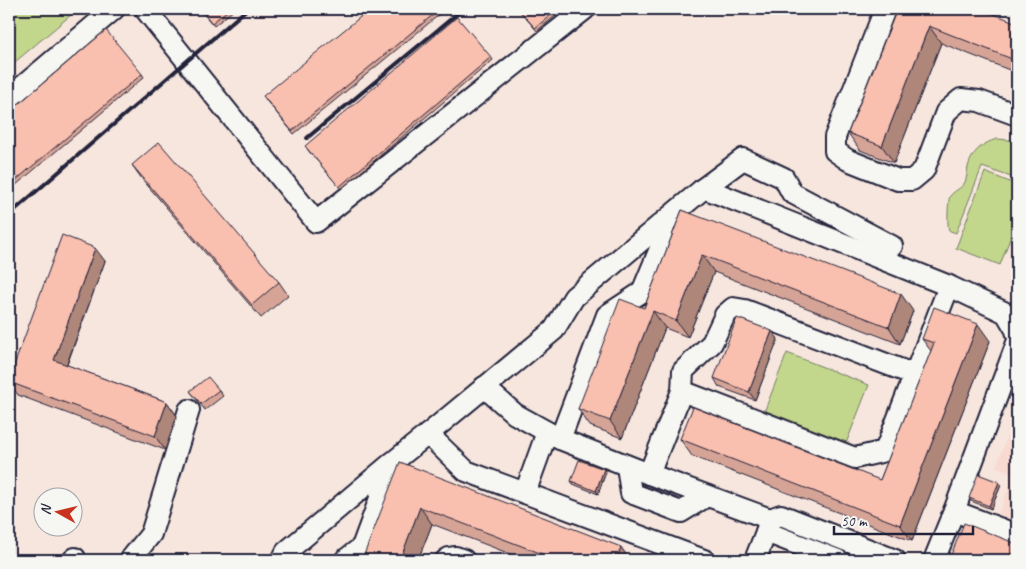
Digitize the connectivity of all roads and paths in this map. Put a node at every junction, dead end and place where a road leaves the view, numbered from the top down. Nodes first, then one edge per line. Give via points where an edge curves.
1 (114, 9) edge
2 (145, 9) edge
3 (585, 9) edge
4 (885, 9) edge
5 (9, 98) edge
6 (1017, 116) edge
7 (704, 188) junction
8 (675, 213) junction
9 (892, 246) dead end
10 (949, 286) junction
11 (1017, 335) edge
12 (1017, 343) edge
13 (915, 375) junction
14 (484, 387) junction
15 (682, 391) junction
16 (189, 410) dead end
17 (428, 434) junction
18 (553, 435) junction
19 (394, 462) junction
20 (628, 466) junction
21 (649, 474) junction
22 (525, 493) junction
23 (707, 496) junction
24 (954, 511) junction
25 (768, 526) junction
26 (1017, 535) edge
27 (661, 553) edge
28 (130, 560) edge
29 (282, 560) edge
30 (345, 560) edge
31 (446, 560) edge
32 (464, 560) edge
33 (704, 560) edge
34 (755, 560) edge
35 (838, 560) edge
36 (895, 560) edge
37 (934, 560) edge

1 - 5 lane
2 - 3 lane via 316,222
4 - 6 lane via 834,137 834,151 898,180 912,180 924,170 946,112 961,99 979,100
7 - 8 lane
7 - 9 lane via 743,160 784,178 792,194
7 - 10 lane
8 - 14 lane via 574,297 554,330
8 - 18 lane via 642,292 607,316
10 - 11 lane via 1006,313
10 - 13 lane
12 - 24 lane
13 - 15 lane via 733,308 725,315 712,343 683,371
13 - 15 lane via 885,451 855,458
14 - 17 lane
14 - 18 lane via 515,414
15 - 21 lane
16 - 28 lane via 151,534
17 - 19 lane
17 - 22 lane via 466,471
18 - 20 lane
18 - 22 lane
19 - 29 lane via 286,552
19 - 30 lane via 362,547
20 - 21 lane
20 - 23 lane via 630,493 681,512
21 - 23 lane
22 - 27 lane
23 - 25 lane
24 - 26 lane
24 - 37 lane
25 - 34 lane
25 - 35 lane
25 - 36 lane via 780,515
27 - 33 lane
31 - 32 lane via 456,557

